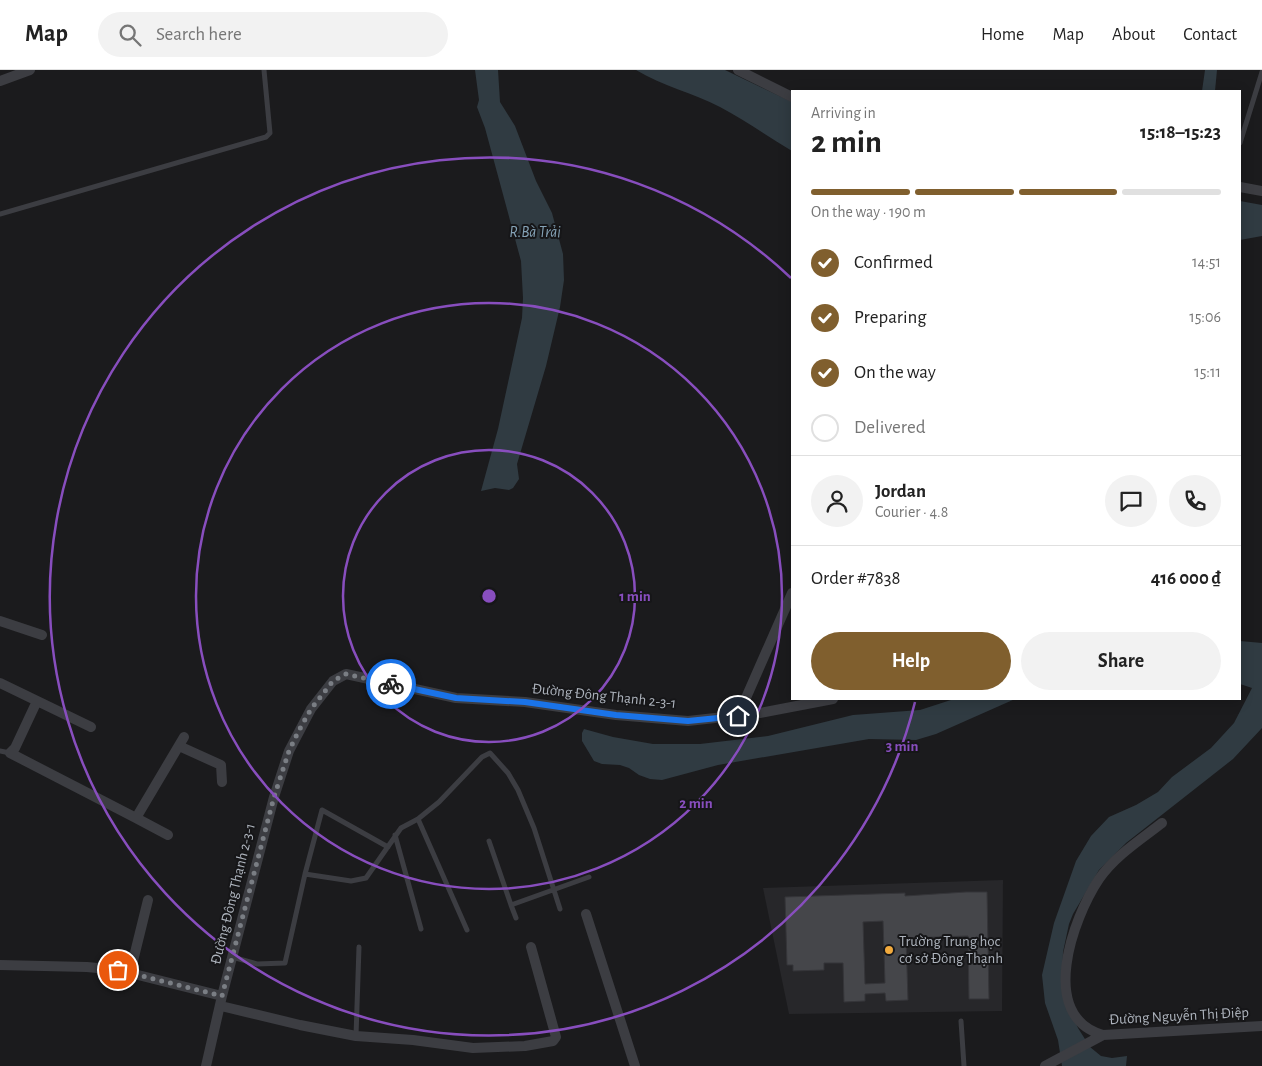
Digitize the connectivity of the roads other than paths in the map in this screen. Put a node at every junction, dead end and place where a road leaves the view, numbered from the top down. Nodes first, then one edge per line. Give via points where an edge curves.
1 (30, 70) edge
2 (264, 70) edge
3 (738, 70) edge
4 (1262, 72) edge
5 (0, 81) edge
6 (791, 96) edge
7 (1241, 140) edge
8 (1241, 187) edge
9 (1262, 191) edge
10 (0, 214) edge
11 (791, 594) edge
12 (0, 621) edge
13 (42, 635) dead end
14 (0, 683) edge
15 (828, 700) edge
16 (37, 701) junction
17 (738, 716) junction
18 (91, 727) dead end
19 (5, 752) edge
20 (222, 782) dead end
21 (136, 818) junction
22 (418, 819) junction
23 (1162, 823) dead end
24 (168, 835) dead end
25 (396, 835) junction
26 (488, 841) dead end
27 (388, 847) junction
28 (304, 874) junction
29 (589, 877) dead end
30 (555, 890) junction
31 (148, 900) dead end
32 (511, 905) junction
33 (560, 909) dead end
34 (586, 914) dead end
35 (516, 918) dead end
36 (421, 929) dead end
37 (467, 930) dead end
38 (359, 947) dead end
39 (531, 947) dead end
40 (232, 957) junction
41 (0, 965) edge
42 (130, 973) junction
43 (222, 1001) junction
44 (961, 1022) dead end
45 (1262, 1026) edge
46 (356, 1036) junction
47 (1100, 1036) junction
48 (1048, 1065) edge
49 (206, 1066) edge
50 (634, 1066) edge
51 (964, 1066) edge

1 - 5 street
2 - 10 lane via 270,133 266,137
3 - 6 street
4 - 7 lane
8 - 9 street
11 - 17 street
12 - 13 street
14 - 16 street
15 - 17 street, Đường Đông Thạnh 2-3-1
16 - 18 street
16 - 19 street via 14,748
17 - 40 street, Đường Đông Thạnh 2-3-1 via 688,721 533,703 456,698 346,674 333,681 317,702 289,751
19 - 21 street
20 - 21 street via 221,765 182,742
21 - 24 street
22 - 25 lane via 401,828
22 - 30 lane via 490,753 518,790
22 - 37 lane
23 - 47 street via 1122,854 1100,879 1071,936 1065,978 1067,993 1078,1020
25 - 27 lane
25 - 36 lane
26 - 32 lane
27 - 28 lane via 366,878 351,881
27 - 28 lane via 322,810
28 - 40 lane via 285,963 257,964
29 - 30 lane
30 - 32 lane
30 - 33 lane
31 - 42 street
32 - 35 lane
34 - 50 street
38 - 46 lane
39 - 46 street via 556,1037 553,1041 525,1046 473,1048
40 - 43 street, Đường Đông Thạnh 2-3-1
41 - 42 street
42 - 43 street
43 - 46 street via 300,1025
43 - 49 street, Đường Đông Thạnh 2-3-1
44 - 51 lane
45 - 47 street, Đường Nguyễn Thị Điệp
47 - 48 street, Đường Nguyễn Thị Điệp

